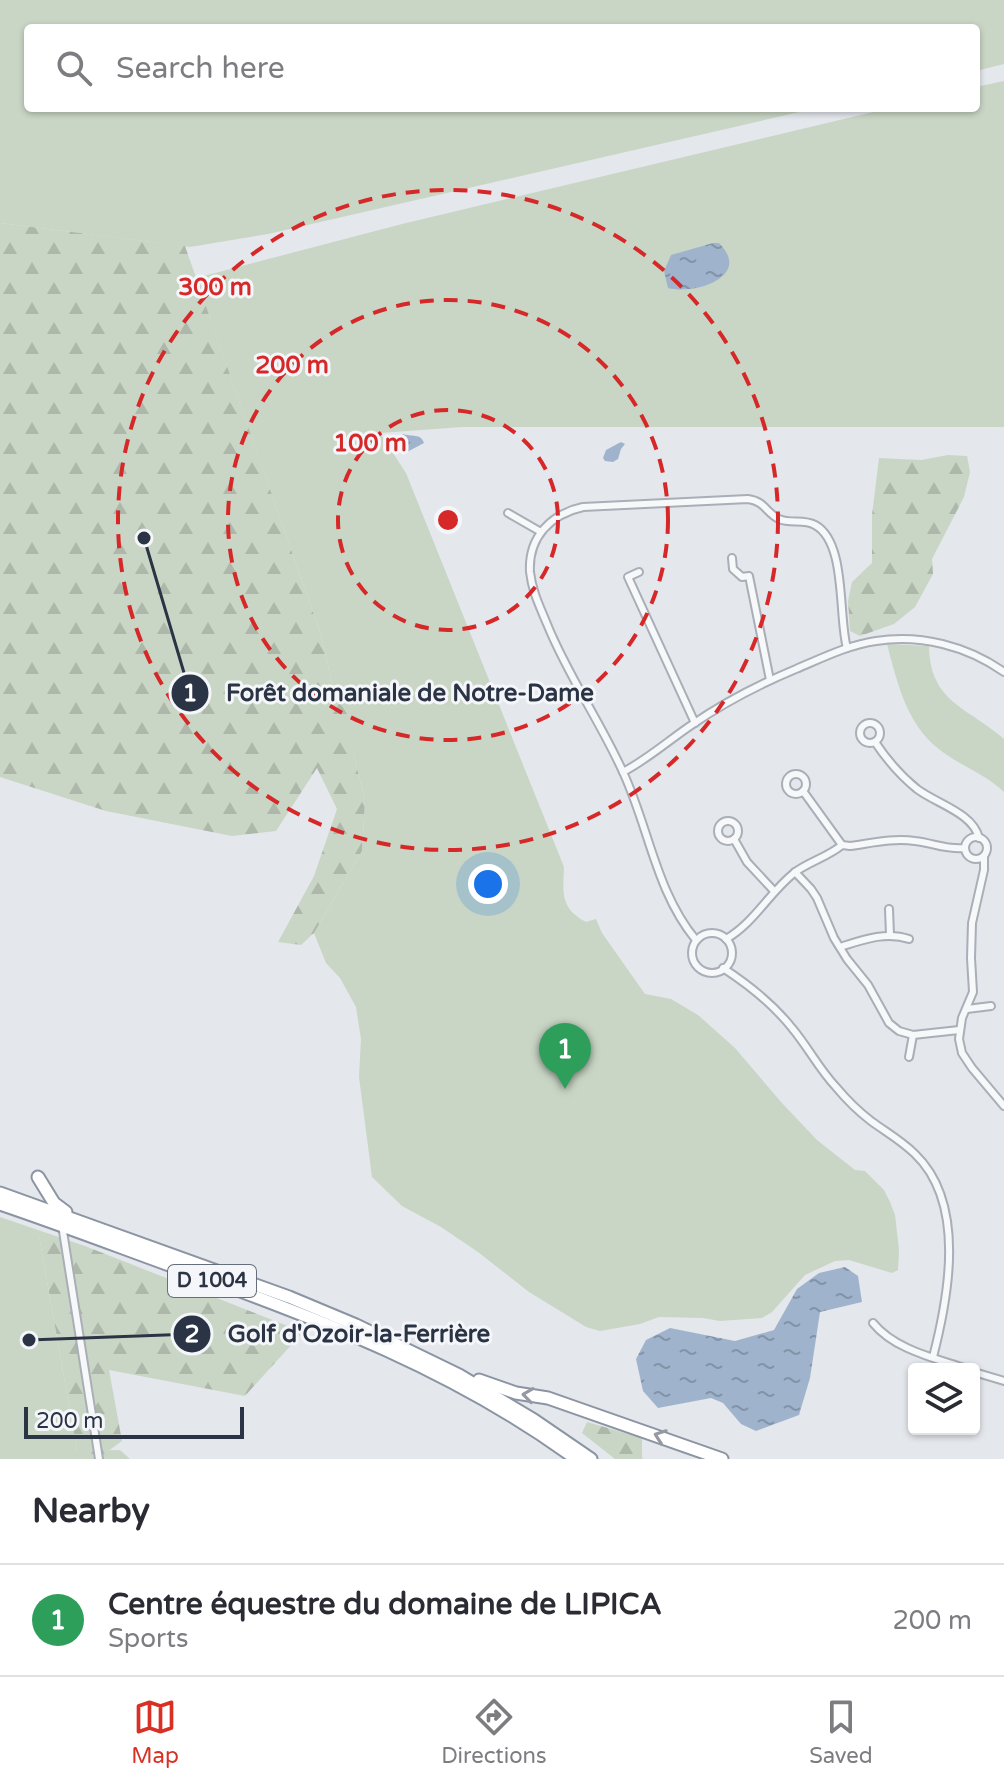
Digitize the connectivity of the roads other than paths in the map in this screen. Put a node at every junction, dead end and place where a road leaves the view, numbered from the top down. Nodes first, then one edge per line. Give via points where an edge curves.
1 (508, 513) dead end
2 (541, 532) junction
3 (732, 558) dead end
4 (639, 572) dead end
5 (847, 648) junction
6 (1004, 672) edge
7 (770, 680) junction
8 (695, 723) junction
9 (875, 742) dead end
10 (623, 772) junction
11 (803, 791) dead end
12 (979, 838) junction
13 (734, 839) dead end
14 (842, 845) junction
15 (965, 848) junction
16 (984, 856) junction
17 (795, 872) junction
18 (774, 891) junction
19 (889, 909) dead end
20 (890, 935) junction
21 (726, 939) junction
22 (909, 939) dead end
23 (696, 940) junction
24 (840, 947) junction
25 (723, 968) junction
26 (991, 1006) dead end
27 (967, 1009) junction
28 (959, 1030) junction
29 (913, 1035) junction
30 (909, 1057) dead end
31 (1004, 1106) edge
32 (38, 1177) dead end
33 (0, 1193) edge
34 (0, 1204) edge
35 (76, 1220) junction
36 (62, 1225) junction
37 (873, 1323) dead end
38 (933, 1357) junction
39 (950, 1363) edge
40 (980, 1374) edge
41 (459, 1375) junction
42 (1004, 1381) edge
43 (99, 1459) edge
44 (576, 1459) edge
45 (591, 1459) edge
46 (722, 1459) edge

1 - 2 street
2 - 5 street via 562,513 583,507 757,500 777,518 810,523 828,536 838,568
2 - 10 street via 531,558 536,600
3 - 7 street via 733,569 749,576
4 - 8 street via 628,577
5 - 6 street via 902,638 937,642
5 - 7 street
7 - 8 street
8 - 10 street
9 - 12 street via 915,787 972,823
10 - 23 street via 673,906
11 - 14 street
12 - 15 street
12 - 16 street via 987,846
13 - 18 street
14 - 15 street via 901,840
14 - 17 street
15 - 16 street via 970,858
16 - 27 street via 972,923 973,992
17 - 18 street
17 - 24 street via 817,898
18 - 21 street
19 - 20 street
20 - 22 street
20 - 24 street
21 - 23 street via 708,933
21 - 25 street via 732,951
23 - 25 street via 692,953 697,965 712,972
24 - 29 street via 889,1023
25 - 38 street via 764,998 848,1100 911,1150 935,1179 949,1232 945,1296
26 - 27 street
27 - 28 street
28 - 29 street
28 - 31 street via 962,1053
29 - 30 street
32 - 35 highway via 54,1203
33 - 35 highway, D 1004
34 - 36 highway, D 1004
35 - 41 highway, D 1004 via 289,1297
36 - 43 street
36 - 44 highway, D 1004 via 369,1341 474,1394
37 - 38 street via 893,1342
38 - 39 street
40 - 42 street
41 - 45 highway, D 1004
46 -> 41 highway via 548,1398

